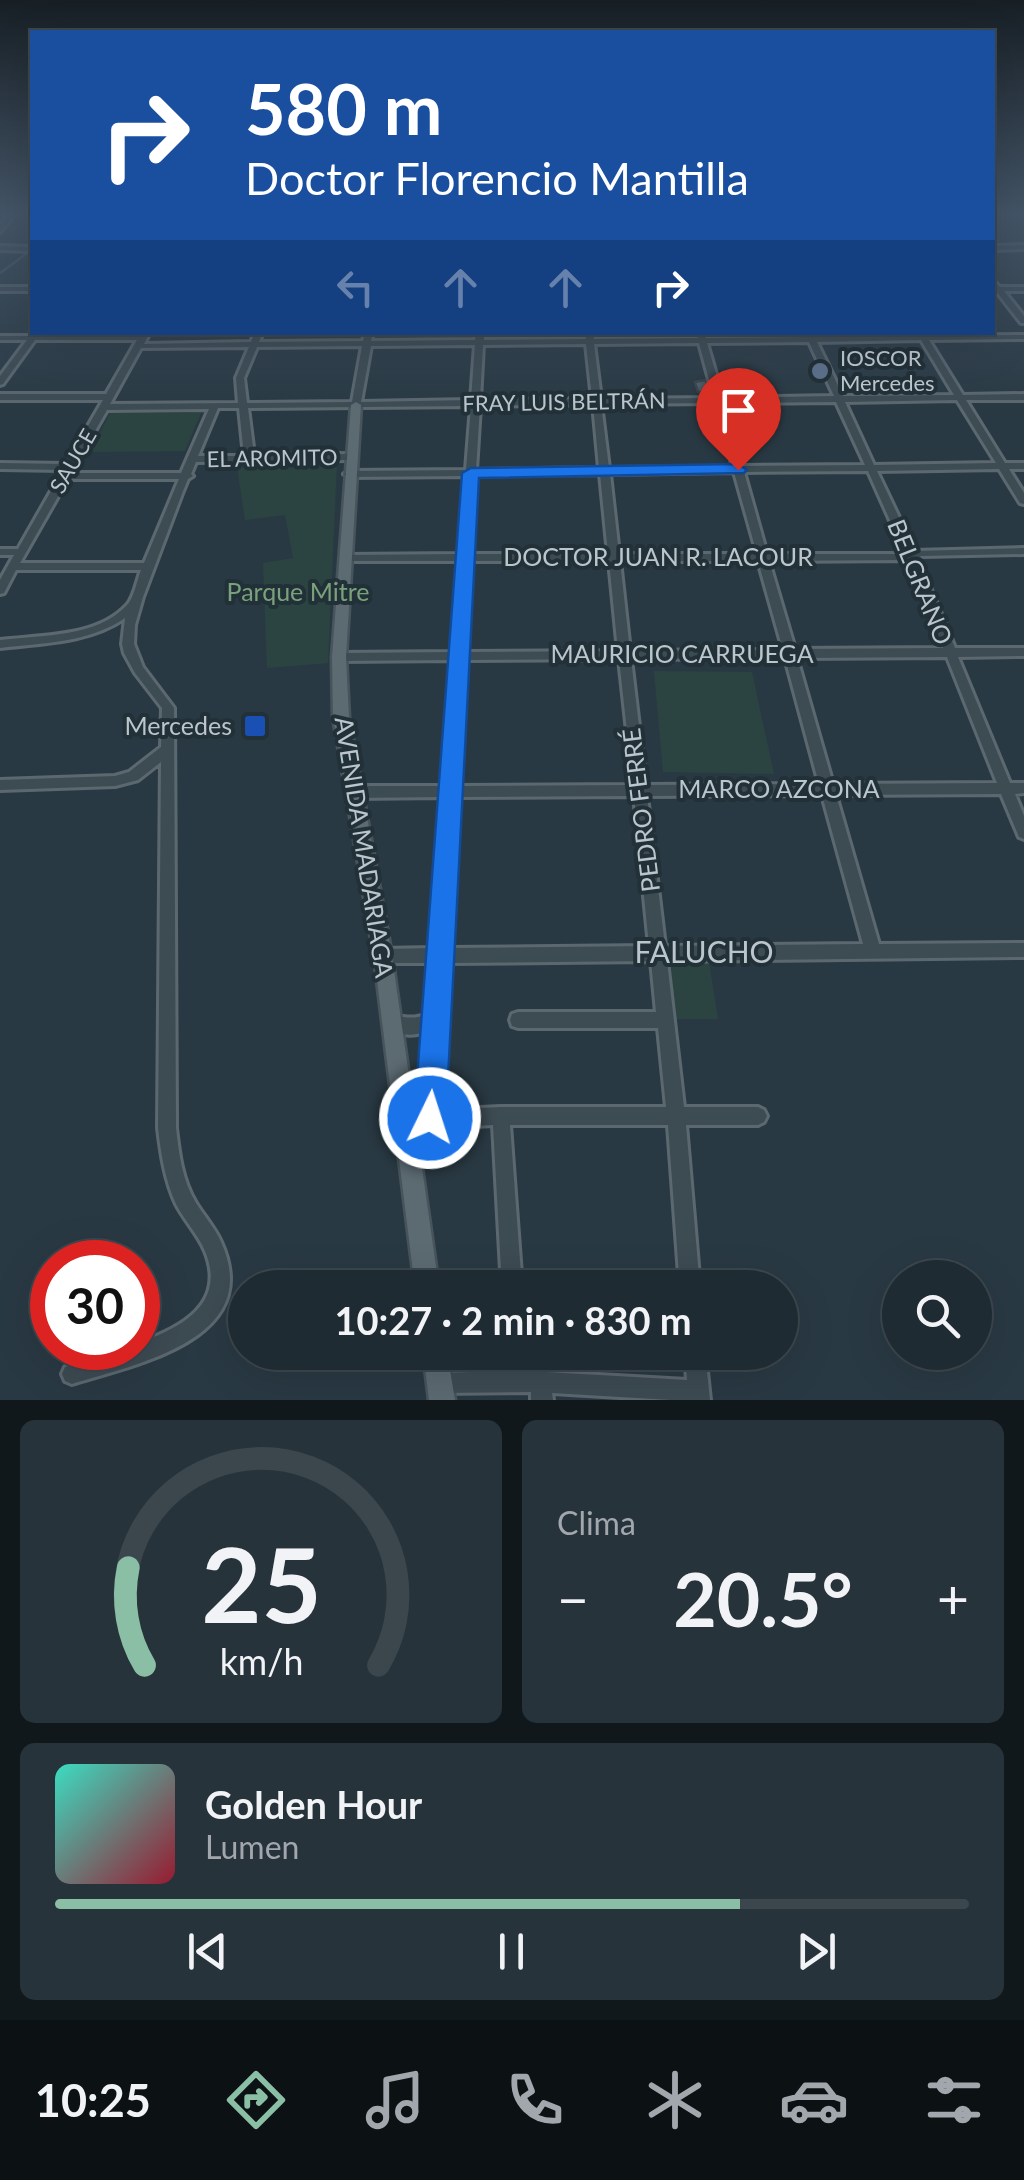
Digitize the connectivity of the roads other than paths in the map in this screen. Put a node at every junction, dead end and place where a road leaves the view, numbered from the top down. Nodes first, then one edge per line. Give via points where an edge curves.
1 (995, 287) edge
2 (0, 288) edge
3 (30, 289) edge
4 (1024, 290) edge
5 (1024, 321) edge
6 (34, 335) edge
7 (259, 335) edge
8 (368, 335) edge
9 (811, 336) edge
10 (921, 336) edge
11 (701, 337) edge
12 (0, 338) edge
13 (480, 338) edge
14 (590, 338) edge
15 (1024, 338) edge
16 (143, 339) edge
17 (254, 345) junction
18 (366, 345) junction
19 (0, 382) edge
20 (1024, 396) edge
21 (0, 397) edge
22 (960, 397) junction
23 (839, 399) junction
24 (718, 400) junction
25 (107, 402) junction
26 (596, 402) junction
27 (475, 403) junction
28 (356, 405) junction
29 (215, 406) junction
30 (244, 406) junction
31 (249, 457) junction
32 (350, 458) junction
33 (195, 460) junction
34 (0, 466) edge
35 (1002, 466) junction
36 (1024, 466) edge
37 (871, 468) junction
38 (738, 470) junction
39 (67, 472) junction
40 (604, 472) junction
41 (471, 473) junction
42 (350, 474) junction
43 (188, 476) junction
44 (1024, 501) edge
45 (1024, 551) edge
46 (0, 552) edge
47 (22, 552) junction
48 (612, 557) junction
49 (762, 557) junction
50 (912, 557) junction
51 (345, 558) junction
52 (465, 558) junction
53 (1024, 559) edge
54 (14, 566) junction
55 (150, 566) junction
56 (0, 590) edge
57 (133, 606) junction
58 (108, 624) junction
59 (128, 635) junction
60 (0, 644) edge
61 (1024, 652) edge
62 (949, 653) junction
63 (622, 654) junction
64 (789, 654) junction
65 (459, 656) junction
66 (339, 657) junction
67 (166, 751) junction
68 (0, 786) edge
69 (1004, 788) junction
70 (1024, 788) edge
71 (827, 789) junction
72 (640, 790) junction
73 (353, 792) junction
74 (450, 792) junction
75 (1024, 834) edge
76 (1024, 950) edge
77 (872, 952) junction
78 (658, 953) junction
79 (440, 955) junction
80 (383, 956) junction
81 (436, 1019) junction
82 (518, 1020) dead end
83 (665, 1020) junction
84 (393, 1024) junction
85 (676, 1115) junction
86 (501, 1116) junction
87 (758, 1116) dead end
88 (418, 1120) junction
89 (426, 1270) edge
90 (511, 1270) edge
91 (689, 1270) edge
92 (517, 1370) edge
93 (697, 1370) edge
94 (72, 1374) dead end
95 (518, 1382) junction
96 (542, 1391) edge
97 (440, 1392) edge
98 (699, 1396) edge

1 - 4 street
1 - 5 street
2 - 3 street
6 - 12 street
6 - 16 street
6 - 19 street
7 - 17 street
8 - 18 street
9 - 10 street
9 - 11 street
9 - 23 street, BELGRANO
10 - 15 street
10 - 22 street
11 - 14 street
11 - 24 street
13 - 14 street
13 - 18 street
13 - 27 street
14 - 26 street, PEDRO FERRÉ
16 - 17 street
16 - 25 street, SAUCE
17 - 18 street
17 - 30 street via 240,378
18 - 28 street
20 - 22 street, FRAY LUIS BELTRÁN
21 - 25 street, FRAY LUIS BELTRÁN
22 - 23 street, FRAY LUIS BELTRÁN
22 - 35 street
23 - 24 street, FRAY LUIS BELTRÁN
23 - 37 street, BELGRANO
24 - 26 street, FRAY LUIS BELTRÁN
24 - 38 street
25 - 29 street, FRAY LUIS BELTRÁN
25 - 39 street, SAUCE
26 - 27 street, FRAY LUIS BELTRÁN
26 - 40 street, PEDRO FERRÉ
27 - 28 street, FRAY LUIS BELTRÁN
27 - 41 street
28 - 30 street, FRAY LUIS BELTRÁN
28 - 32 main road, AVENIDA MADARIAGA
29 - 30 street, FRAY LUIS BELTRÁN
29 - 33 street
30 - 31 street
31 - 32 street, EL AROMITO
31 - 33 street, EL AROMITO
32 - 42 main road, AVENIDA MADARIAGA
33 - 43 street
34 - 39 street, EL AROMITO
35 - 36 street
35 - 37 street
35 - 44 street
37 - 38 street
37 - 50 street, BELGRANO
38 - 40 street
38 - 49 street
39 - 43 street, EL AROMITO
39 - 47 street, SAUCE
40 - 41 street
40 - 48 street, PEDRO FERRÉ
41 - 42 street
41 - 52 street
42 - 51 main road, AVENIDA MADARIAGA
43 - 55 street
45 - 50 street
46 - 47 street
47 - 54 street, SAUCE
48 - 49 street, DOCTOR JUAN R. LACOUR
48 - 52 street, DOCTOR JUAN R. LACOUR
48 - 63 street, PEDRO FERRÉ
49 - 50 street, DOCTOR JUAN R. LACOUR
49 - 64 street
50 - 53 street
50 - 62 street, BELGRANO
51 - 52 street, DOCTOR JUAN R. LACOUR
51 - 66 main road, AVENIDA MADARIAGA
52 - 65 street
54 - 55 street
54 - 56 street, SAUCE
55 - 57 street
57 - 58 street
57 - 59 street
58 - 59 street
58 - 60 street
59 - 67 street via 132,658 168,708
61 - 62 street, MAURICIO CARRUEGA
62 - 64 street, MAURICIO CARRUEGA
62 - 69 street, BELGRANO
63 - 64 street, MAURICIO CARRUEGA
63 - 65 street, MAURICIO CARRUEGA
63 - 72 street, PEDRO FERRÉ
64 - 71 street
65 - 66 street, MAURICIO CARRUEGA
65 - 74 street
66 - 73 main road, AVENIDA MADARIAGA
67 - 68 street via 115,781
67 - 94 street via 171,1169 224,1278 201,1324
69 - 70 street, MARCO AZCONA
69 - 71 street, MARCO AZCONA
69 - 75 street, BELGRANO
71 - 72 street, MARCO AZCONA
71 - 77 street
72 - 74 street, MARCO AZCONA
72 - 78 street, PEDRO FERRÉ
73 - 74 street, MARCO AZCONA
73 - 80 main road, AVENIDA MADARIAGA
74 - 79 street
76 - 77 street, FALUCHO
77 - 78 street, FALUCHO
78 - 79 street, FALUCHO
78 - 83 street, PEDRO FERRÉ
79 - 80 street, FALUCHO
79 - 81 street
80 - 84 main road, AVENIDA MADARIAGA
81 - 84 street via 422,1026
81 - 88 street
82 - 83 street
83 - 85 street, PEDRO FERRÉ
84 - 88 main road, AVENIDA MADARIAGA
85 - 86 street
85 - 87 street
85 - 91 street, PEDRO FERRÉ
86 - 88 street
86 - 90 street
88 - 89 main road, AVENIDA MADARIAGA
92 - 95 street
93 - 98 street
95 - 96 street
95 - 97 street
96 - 98 street

